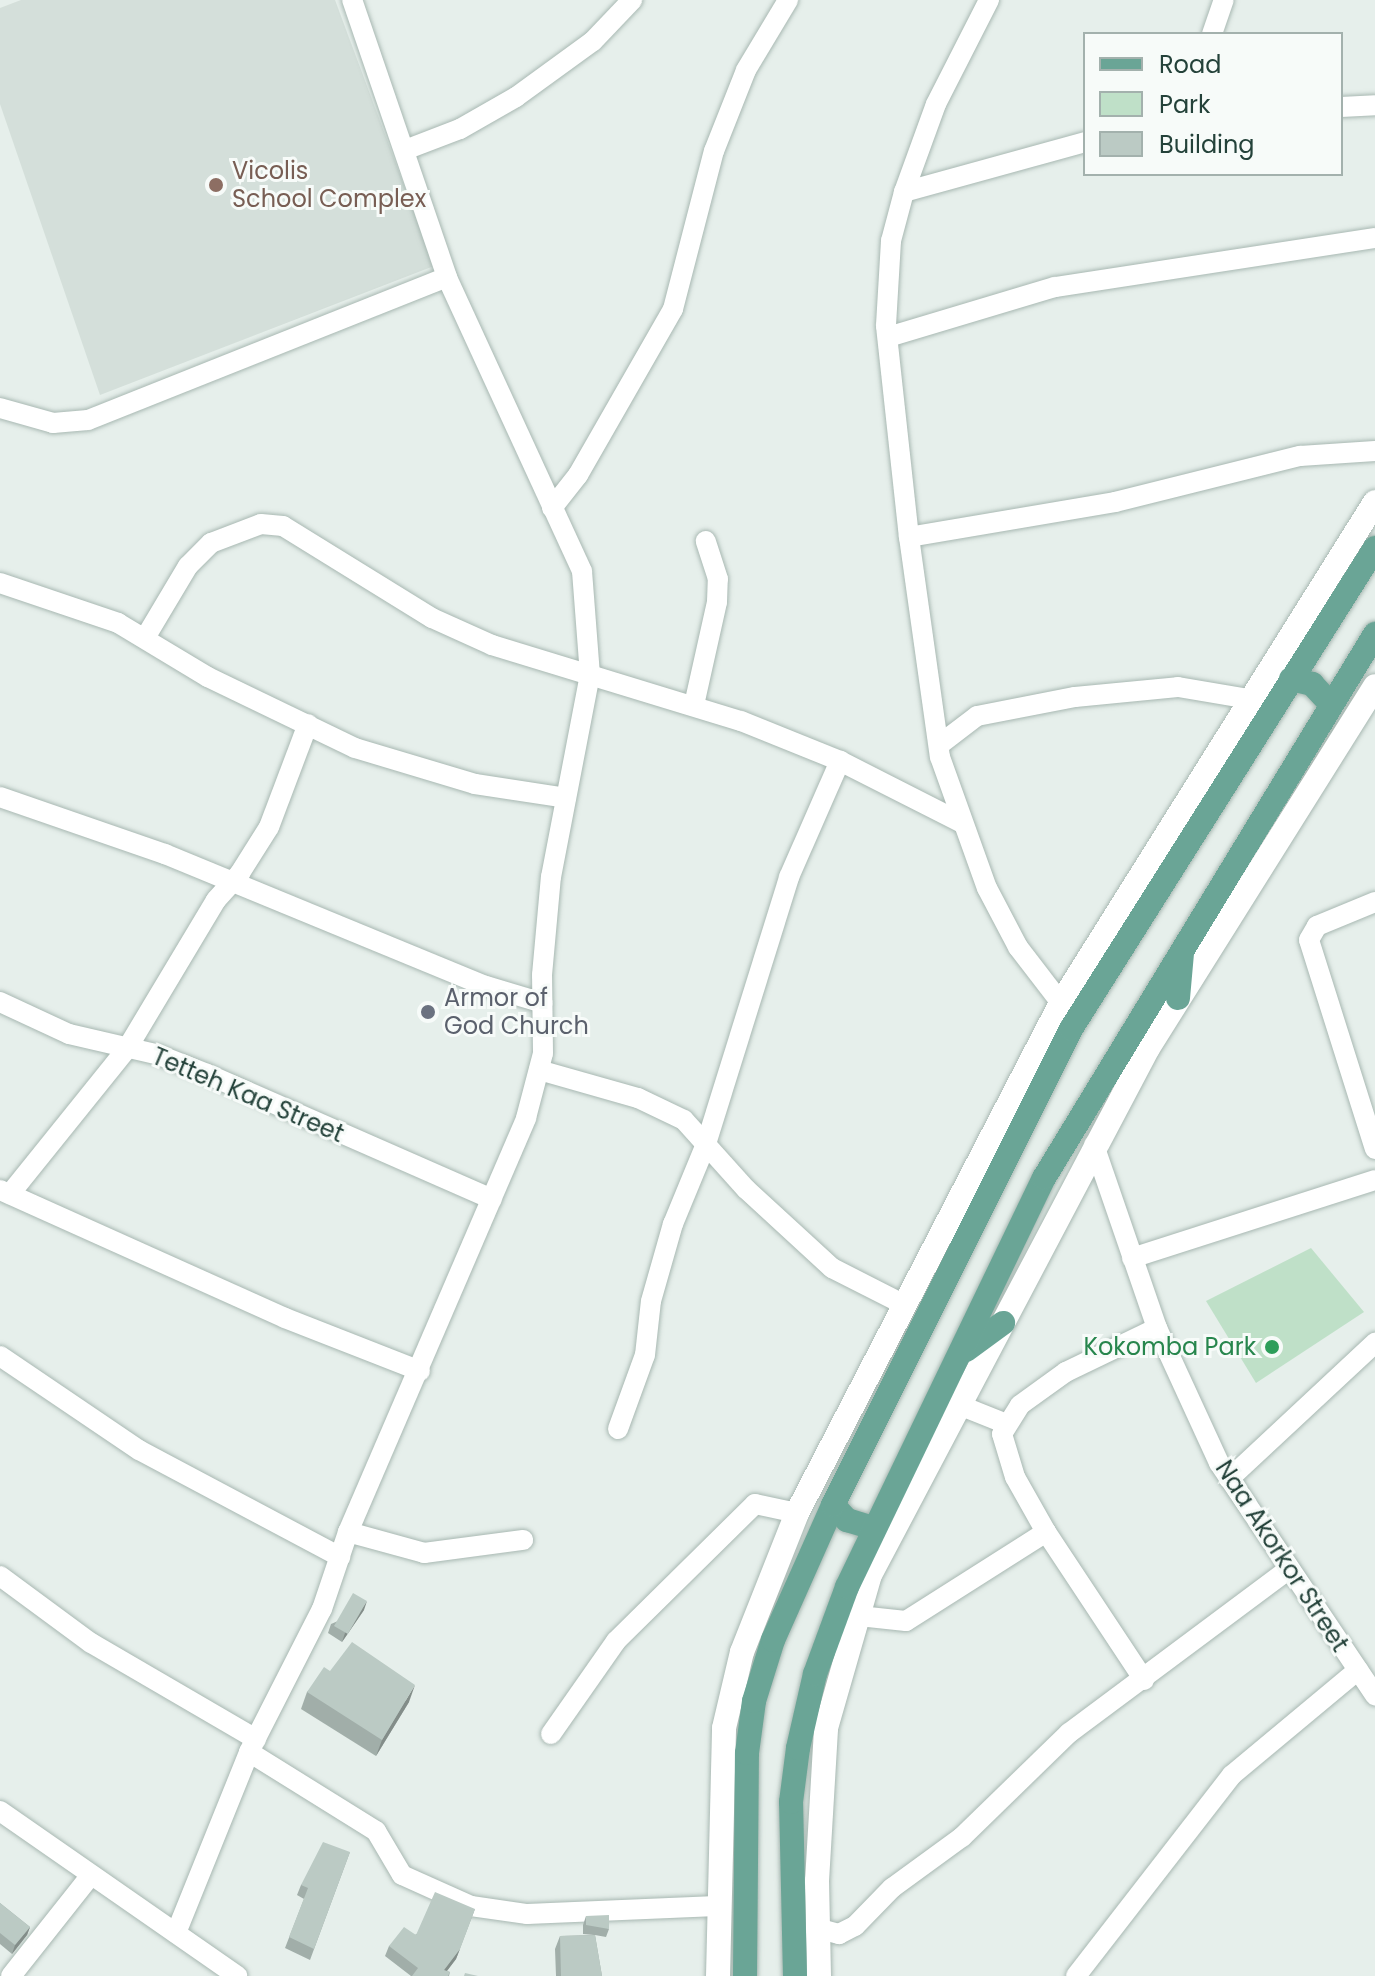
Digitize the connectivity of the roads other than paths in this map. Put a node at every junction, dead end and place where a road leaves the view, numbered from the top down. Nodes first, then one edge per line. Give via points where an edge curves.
1 (632, 0) edge
2 (788, 0) edge
3 (989, 0) edge
4 (1224, 0) edge
5 (356, 2) edge
6 (1213, 32) edge
7 (1375, 105) edge
8 (1343, 107) edge
9 (1083, 143) edge
10 (405, 150) junction
11 (904, 192) junction
12 (1375, 238) edge
13 (447, 277) junction
14 (888, 337) junction
15 (0, 408) edge
16 (1375, 451) edge
17 (1375, 502) edge
18 (552, 508) junction
19 (909, 537) junction
20 (706, 541) dead end
21 (1375, 548) edge
22 (0, 583) edge
23 (1375, 634) edge
24 (145, 638) junction
25 (590, 675) junction
26 (1291, 679) junction
27 (1375, 686) edge
28 (1249, 699) junction
29 (1330, 703) junction
30 (694, 705) junction
31 (308, 724) junction
32 (939, 745) junction
33 (840, 761) junction
34 (0, 797) edge
35 (566, 798) junction
36 (1200, 800) junction
37 (960, 822) junction
38 (231, 883) junction
39 (1375, 902) edge
40 (1183, 947) junction
41 (1178, 998) junction
42 (0, 1002) edge
43 (543, 1003) junction
44 (1061, 1003) junction
45 (128, 1047) junction
46 (539, 1070) junction
47 (706, 1144) junction
48 (1094, 1145) junction
49 (1375, 1149) edge
50 (1375, 1180) edge
51 (5, 1192) edge
52 (492, 1199) junction
53 (1132, 1258) junction
54 (901, 1303) junction
55 (1003, 1323) junction
56 (1157, 1328) junction
57 (1375, 1343) edge
58 (964, 1351) junction
59 (0, 1356) edge
60 (420, 1371) junction
61 (959, 1405) junction
62 (1004, 1423) junction
63 (618, 1429) dead end
64 (1229, 1479) junction
65 (833, 1505) junction
66 (797, 1513) junction
67 (873, 1528) junction
68 (348, 1532) junction
69 (1046, 1532) junction
70 (523, 1540) dead end
71 (340, 1557) junction
72 (1288, 1570) junction
73 (0, 1576) edge
74 (859, 1616) junction
75 (1358, 1670) junction
76 (1144, 1680) junction
77 (1375, 1695) edge
78 (551, 1734) dead end
79 (253, 1746) junction
80 (0, 1811) edge
81 (91, 1875) junction
82 (717, 1906) junction
83 (820, 1929) junction
84 (176, 1933) junction
85 (11, 1976) edge
86 (237, 1976) edge
87 (718, 1976) edge
88 (745, 1976) edge
89 (795, 1976) edge
90 (819, 1976) edge
91 (1076, 1976) edge

1 - 10 street via 593,41 516,97 460,129
2 - 18 street via 746,70 714,151 673,309 578,475
3 - 11 street via 936,104
4 - 6 street
5 - 10 street
7 - 8 street
9 - 11 street
10 - 13 street
11 - 14 street via 891,241
12 - 14 street via 1055,287
13 - 15 street via 88,420 53,423
13 - 18 street
14 - 19 street
16 - 19 street via 1300,456 1115,502
17 - 28 street
18 - 25 street via 582,571
19 - 32 street
20 - 30 street via 718,579 717,602
21 - 26 main road
22 - 24 street via 118,623
23 - 29 main road
24 - 25 street via 188,566 211,543 261,524 283,526 432,618 492,645
24 - 31 street via 208,677
25 - 30 street
25 - 35 street
26 - 29 main road via 1312,684
26 - 36 main road
27 - 41 street
28 - 32 street via 1178,687 1075,697 977,716
28 - 36 street
29 - 40 main road
30 - 33 street
31 - 35 street via 355,748 420,769
31 - 38 street via 269,827
32 - 37 street
33 - 37 street
33 - 47 street via 789,877
34 - 38 street
35 - 43 street via 551,877
36 - 44 street
36 - 65 main road via 1071,1029
37 - 44 street via 1018,947
38 - 43 street via 486,986
38 - 45 street
39 - 49 street via 1317,926 1309,940
40 - 41 main road
40 - 58 main road via 1044,1178
41 - 48 street
42 - 45 street, Tetteh Kaa Street via 69,1034
43 - 46 street
44 - 54 street via 965,1194
45 - 51 street
45 - 52 street, Tetteh Kaa Street via 207,1074
46 - 47 street via 638,1098 684,1120
46 - 52 street via 526,1118
47 - 54 street via 832,1268
47 - 63 street via 656,1278 645,1355
48 - 53 street, Naa Akorkor Street
48 - 55 street
50 - 53 street
51 - 60 street via 271,1312
52 - 60 street
53 - 56 street, Naa Akorkor Street
54 - 66 street
55 - 58 main road
55 - 61 street
56 - 62 street via 1066,1372
56 - 64 street, Naa Akorkor Street
57 - 64 street
58 - 67 main road
59 - 71 street via 139,1450
60 - 68 street
61 - 62 street
61 - 74 street via 870,1575
62 - 69 street via 1004,1446 1015,1477
64 - 72 street, Naa Akorkor Street
65 - 67 main road via 847,1520
65 - 88 main road via 773,1640 754,1701 744,1799
66 - 78 street via 755,1504 616,1641
66 - 82 street via 742,1652 724,1728
67 - 89 main road via 831,1625 798,1748 791,1802
68 - 70 street via 424,1553
68 - 71 street
69 - 74 street via 906,1621
69 - 76 street
71 - 79 street via 322,1609
72 - 75 street, Naa Akorkor Street
72 - 76 street
73 - 79 street via 91,1643
74 - 83 street via 826,1728 817,1881
75 - 77 street, Naa Akorkor Street
75 - 91 street via 1232,1775
76 - 83 street via 1069,1733 962,1837 892,1888 855,1926 839,1934
79 - 82 street via 376,1831 402,1875 471,1906 527,1914
79 - 84 street
80 - 81 street
81 - 84 street
81 - 85 street
82 - 87 street
83 - 90 street
84 - 86 street

